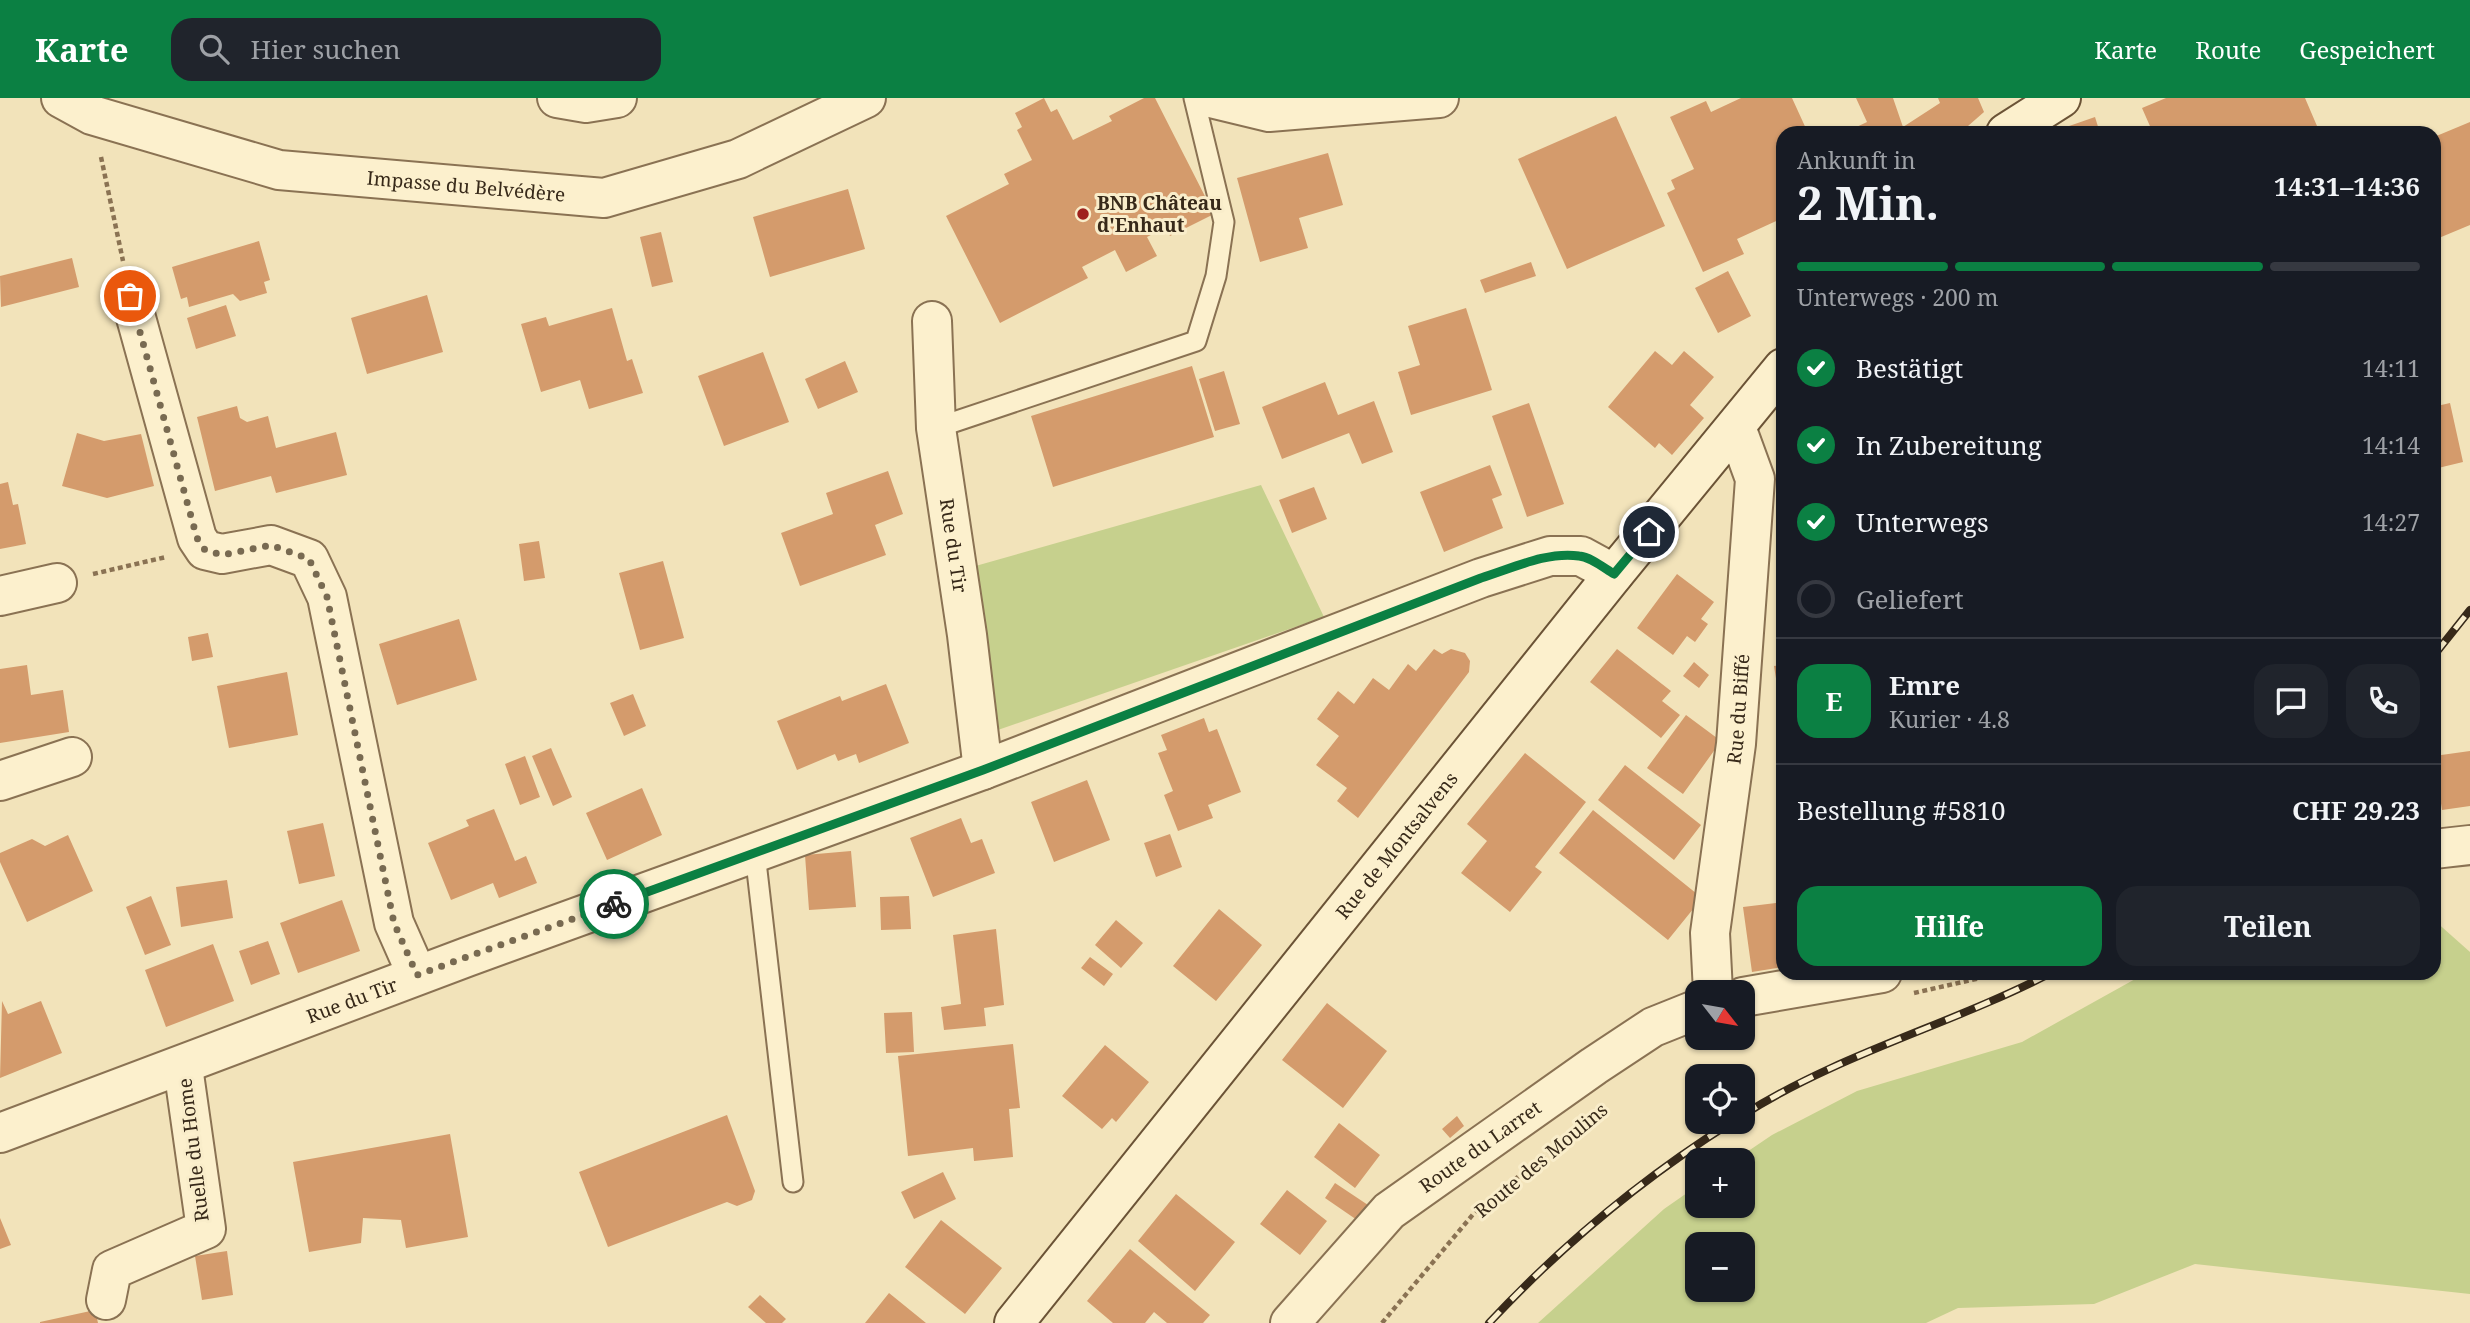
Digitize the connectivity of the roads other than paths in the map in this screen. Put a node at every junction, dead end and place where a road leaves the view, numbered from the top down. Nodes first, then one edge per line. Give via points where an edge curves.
1 (557, 98) edge
2 (617, 98) edge
3 (866, 98) edge
4 (1194, 98) edge
5 (1211, 98) edge
6 (1439, 98) edge
7 (2053, 99) edge
8 (76, 106) edge
9 (2016, 126) edge
10 (130, 296) road end
11 (932, 321) dead end
12 (1776, 377) edge
13 (1736, 427) junction
14 (936, 428) junction
15 (1614, 574) junction
16 (57, 583) road end
17 (0, 596) edge
18 (72, 757) dead end
19 (983, 770) junction
20 (0, 781) edge
21 (2470, 845) edge
22 (2441, 848) edge
23 (755, 853) junction
24 (417, 975) junction
25 (1712, 980) edge
26 (1841, 980) edge
27 (1755, 995) edge
28 (1685, 1014) edge
29 (183, 1067) junction
30 (0, 1133) edge
31 (793, 1182) dead end
32 (106, 1300) dead end
33 (1014, 1323) edge
34 (1290, 1323) edge

1 - 2 street via 586,103
3 - 8 street, Impasse du Belvédère via 738,159 604,198 279,170
4 - 14 lane via 1224,222 1216,276 1196,341
5 - 6 street via 1269,112
7 - 9 street
10 - 24 street via 197,538 205,550 222,555 271,545 309,559 327,597 394,923
11 - 14 street, Rue du Tir
12 - 13 street, Rue de Montsalvens
13 - 15 street, Rue de Montsalvens
13 - 25 street, Rue du Biffé via 1755,479 1736,744 1710,933
14 - 19 street, Rue du Tir
15 - 19 street, Rue du Tir via 1581,556 1550,556
15 - 33 street, Rue de Montsalvens
16 - 17 street
18 - 20 street
19 - 23 street, Rue du Tir
21 - 22 street
23 - 24 street, Rue du Tir
23 - 31 lane
24 - 29 street, Rue du Tir
26 - 27 street
28 - 34 street, Route du Larret via 1653,1027 1603,1059 1390,1211
29 - 30 street, Rue du Tir
29 - 32 street, Ruelle du Home via 206,1229 112,1270

